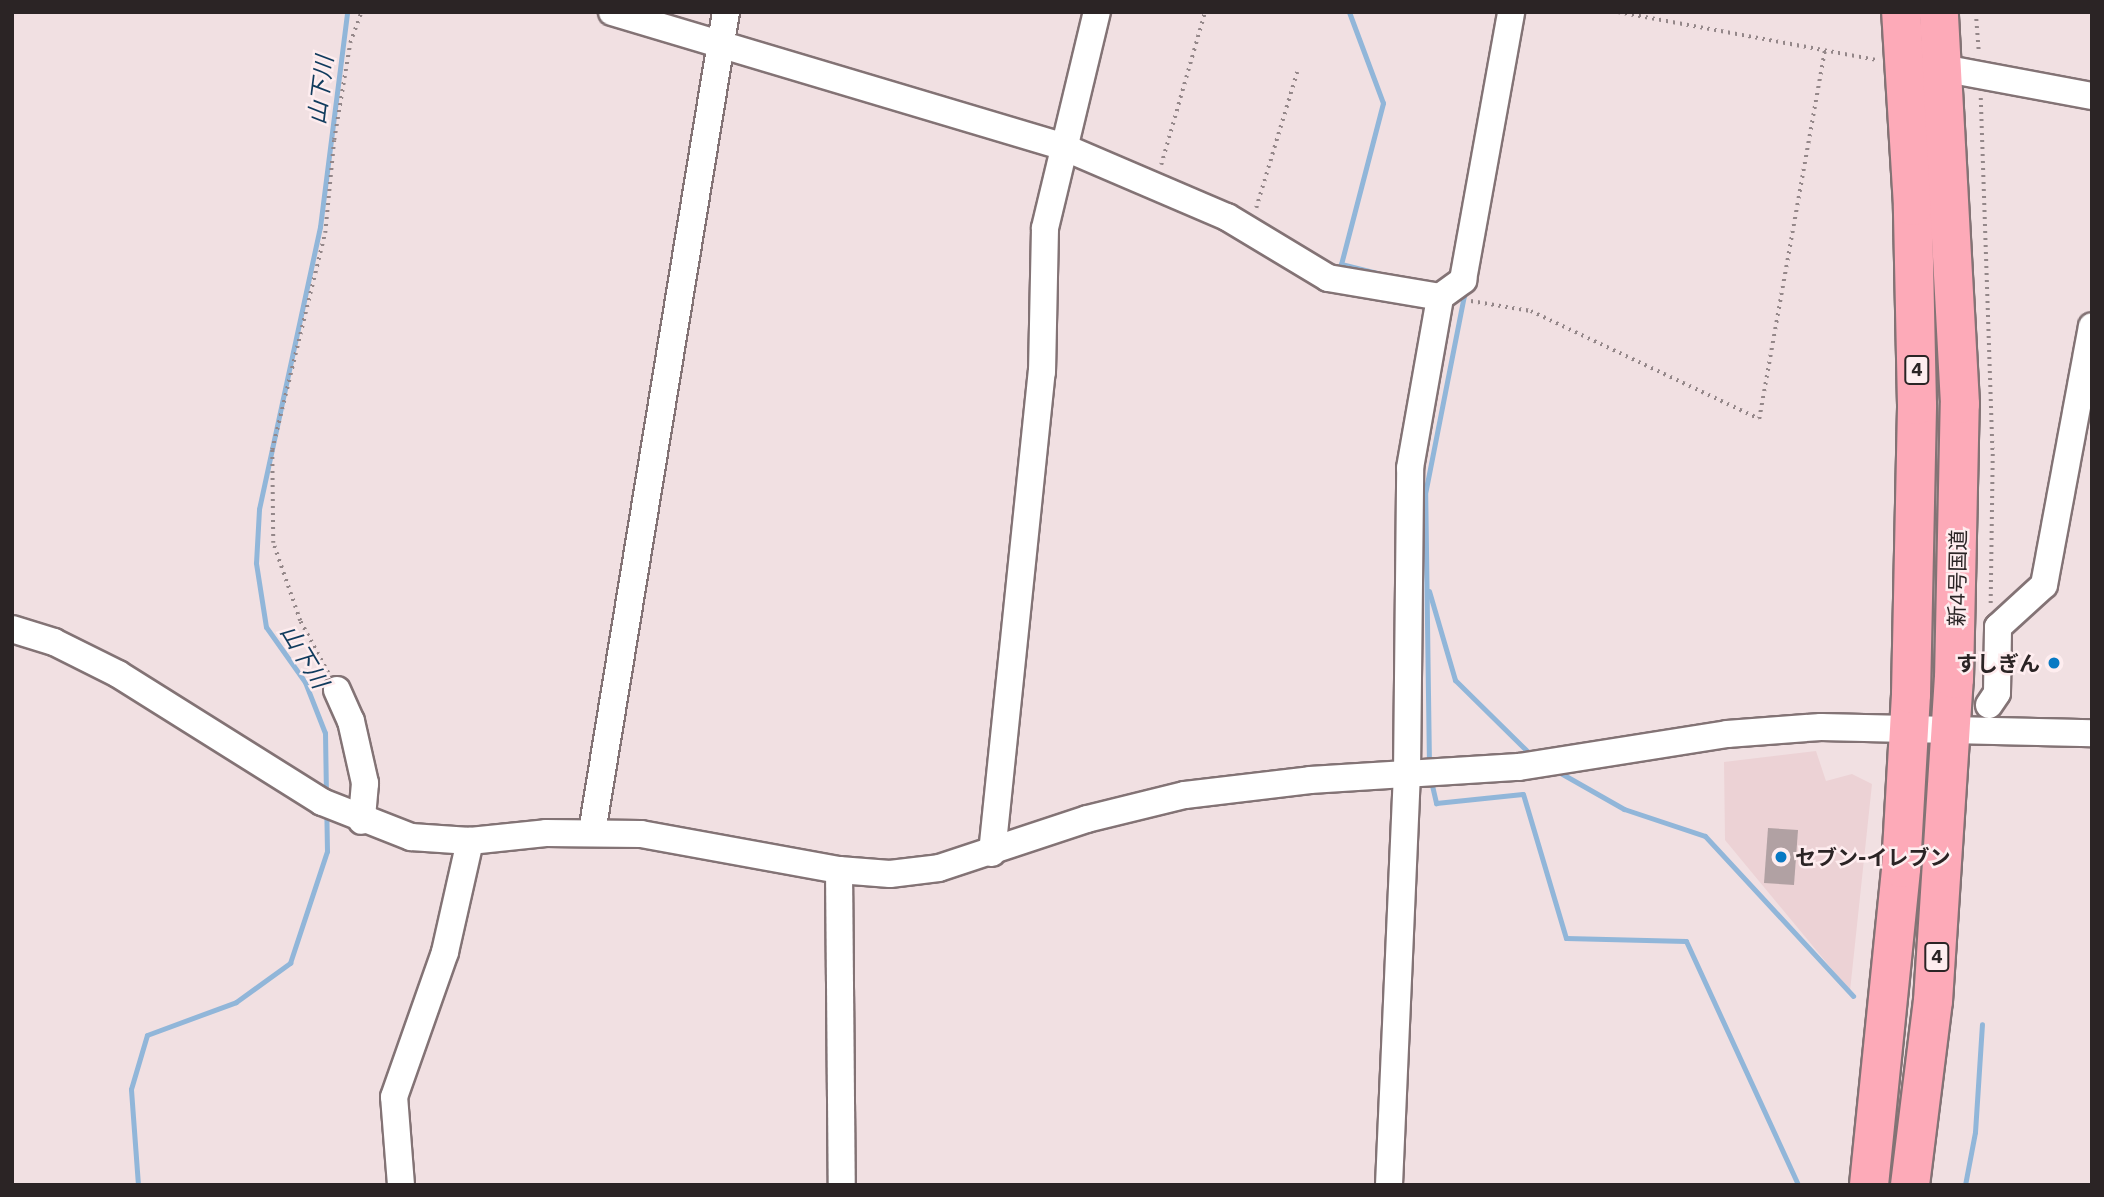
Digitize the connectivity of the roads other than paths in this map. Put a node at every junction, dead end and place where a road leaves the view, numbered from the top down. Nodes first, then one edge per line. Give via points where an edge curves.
1 (612, 12) edge
2 (726, 12) edge
3 (1097, 12) edge
4 (1511, 12) edge
5 (1901, 12) edge
6 (1939, 12) edge
7 (721, 44) junction
8 (1942, 68) junction
9 (2092, 96) edge
10 (1061, 146) junction
11 (1440, 297) junction
12 (2092, 326) edge
13 (12, 629) edge
14 (337, 690) road end
15 (1989, 705) dead end
16 (1910, 728) junction
17 (1952, 728) junction
18 (2092, 733) edge
19 (1407, 774) junction
20 (362, 821) junction
21 (592, 832) junction
22 (470, 842) junction
23 (992, 853) junction
24 (839, 870) junction
25 (401, 1185) edge
26 (842, 1185) edge
27 (1390, 1185) edge
28 (1869, 1185) edge
29 (1910, 1185) edge

1 - 7 street
2 - 7 street
3 - 10 street
4 - 11 street via 1463,280
5 - 16 highway, 新4号国道 / 4 via 1913,206 1917,405
6 - 8 highway, 新4号国道 / 4
7 - 10 street
7 - 21 street
8 - 9 street
8 - 17 highway, 新4号国道 / 4 via 1960,404
10 - 11 street via 1156,184 1249,230 1328,278
10 - 23 street via 1045,228 1042,372
11 - 19 street via 1410,468
12 - 15 street via 2044,585 1998,627 1997,693
13 - 20 street via 54,642 118,674 188,722
14 - 20 street via 351,721 365,783
16 - 17 street
16 - 19 street via 1821,727 1727,734 1519,767
16 - 28 highway, 新4号国道 / 4 via 1902,868
17 - 18 street
17 - 29 highway, 新4号国道 / 4 via 1933,1001
19 - 23 street via 1185,795 1087,819
19 - 27 street
20 - 22 street via 411,838
21 - 22 street
21 - 24 street via 640,834
22 - 25 street via 445,952 394,1097
23 - 24 street via 939,868 890,874
24 - 26 street

